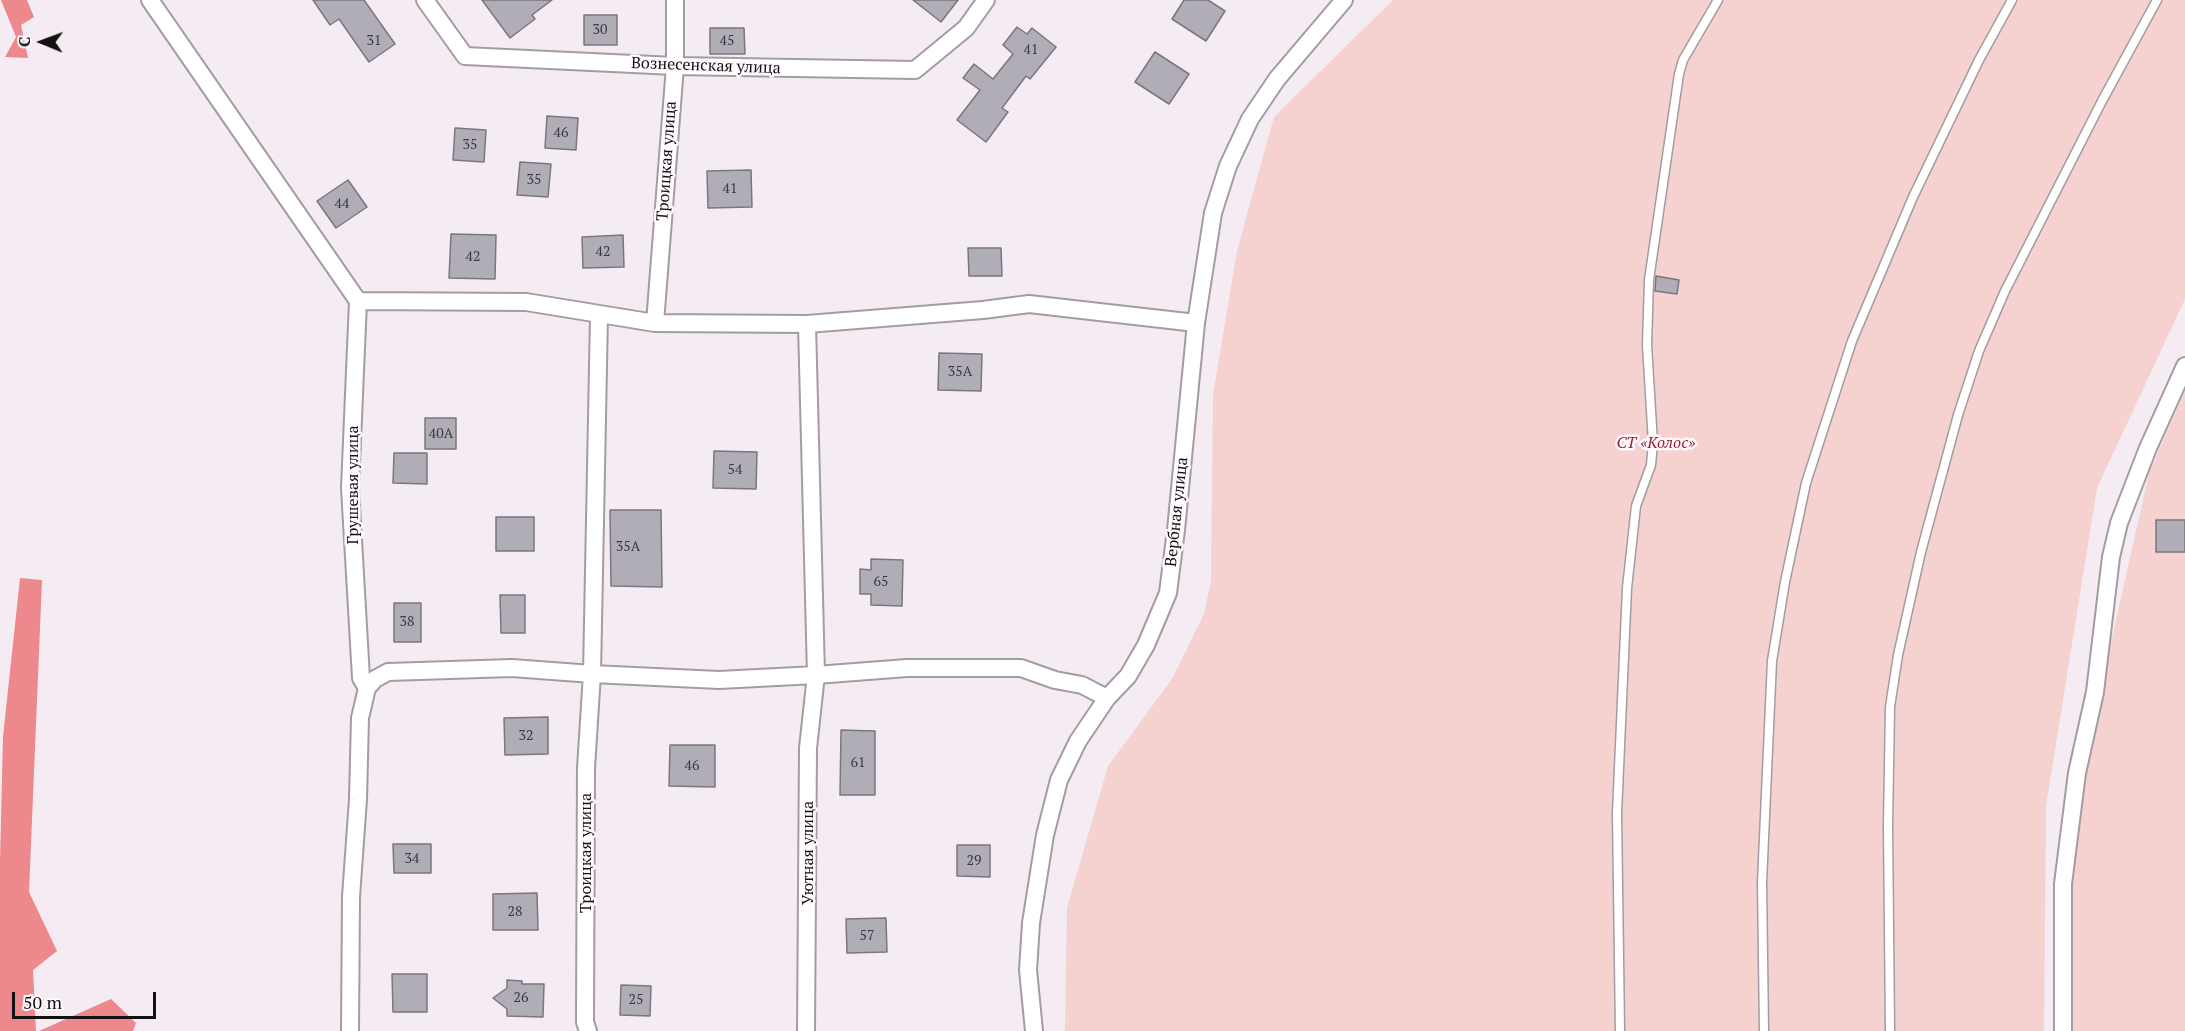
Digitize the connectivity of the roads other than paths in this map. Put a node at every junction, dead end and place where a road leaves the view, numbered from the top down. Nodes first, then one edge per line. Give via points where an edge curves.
1 (150, 0) edge
2 (425, 0) edge
3 (675, 0) edge
4 (986, 0) edge
5 (1344, 0) edge
6 (1718, 0) edge
7 (2012, 0) edge
8 (2157, 0) edge
9 (675, 66) junction
10 (358, 301) junction
11 (599, 315) junction
12 (655, 323) junction
13 (1196, 323) junction
14 (807, 324) junction
15 (2185, 366) edge
16 (592, 674) junction
17 (816, 675) junction
18 (368, 688) junction
19 (1107, 698) junction
20 (350, 1031) edge
21 (588, 1031) edge
22 (806, 1031) edge
23 (1034, 1031) edge
24 (1620, 1031) edge
25 (1764, 1031) edge
26 (1890, 1031) edge
27 (2063, 1031) edge

1 - 10 street
2 - 9 street, Вознесенская улица via 465,56
3 - 9 street, Троицкая улица
4 - 9 street, Вознесенская улица via 966,28 915,70
5 - 13 street, Вербная улица via 1277,79 1250,118 1228,166 1213,213
6 - 24 lane via 1679,74 1649,280 1647,345 1653,443 1651,465 1636,506 1627,588 1618,790
7 - 25 lane via 1912,197 1852,341 1806,483 1772,661 1762,882
8 - 26 lane via 2005,291 1979,351 1921,552 1890,708
9 - 12 street, Троицкая улица
10 - 11 street via 526,302
10 - 18 street, Грушевая улица via 350,488 361,678
11 - 12 street
11 - 16 street, Троицкая улица
12 - 14 street
13 - 14 street via 1029,304
13 - 19 street, Вербная улица via 1168,593 1128,676
14 - 17 street, Уютная улица
15 - 27 street via 2119,523 2112,557 2095,692 2077,773 2063,884
16 - 17 street via 719,680
16 - 18 street via 512,668 402,671 382,675
16 - 21 street, Троицкая улица via 586,768
17 - 19 street via 907,668 1022,668 1082,685
17 - 22 street, Уютная улица via 808,748
18 - 20 street via 360,718 351,897
19 - 23 street, Вербная улица via 1078,741 1059,780 1045,835 1028,970

